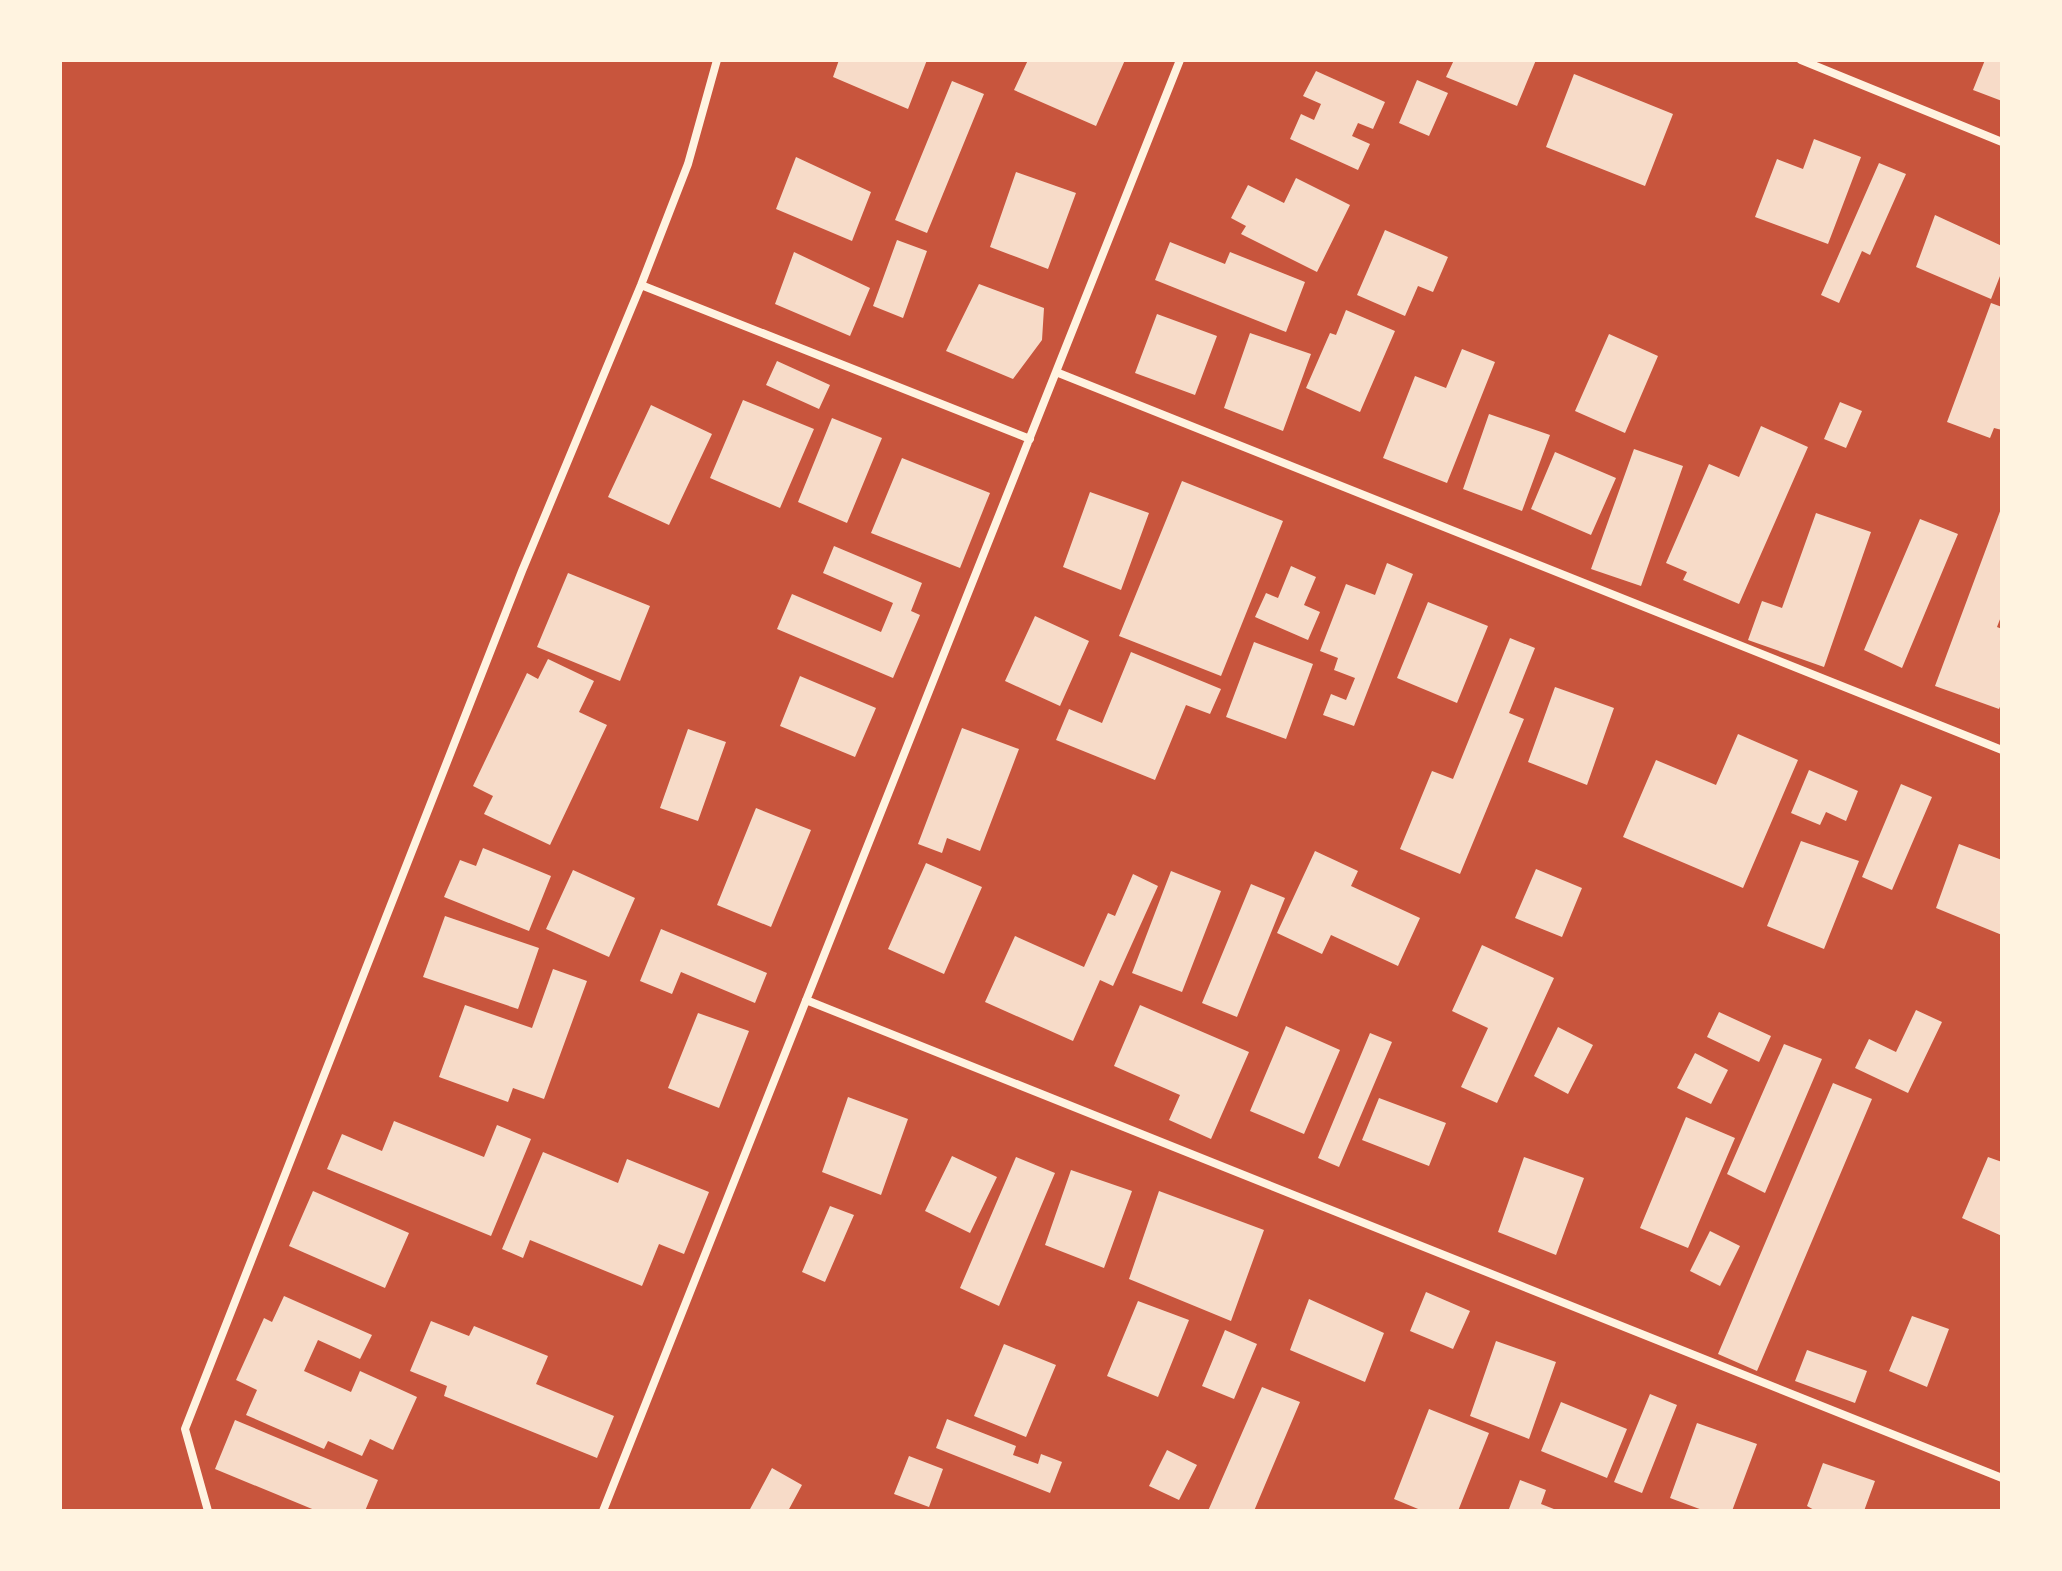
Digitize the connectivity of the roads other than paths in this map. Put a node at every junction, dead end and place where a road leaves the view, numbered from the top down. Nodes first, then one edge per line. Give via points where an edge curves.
1 (717, 60) edge
2 (1180, 60) edge
3 (1801, 60) edge
4 (2002, 142) edge
5 (641, 285) junction
6 (1056, 372) junction
7 (1030, 439) junction
8 (2002, 750) edge
9 (806, 1000) junction
10 (2002, 1478) edge
11 (208, 1511) edge
12 (603, 1511) edge

1 - 5 street via 688,164
2 - 6 street
3 - 4 street
5 - 7 street
5 - 11 street via 522,571 185,1429
6 - 7 street
6 - 8 street
7 - 9 street
9 - 10 street
9 - 12 street

